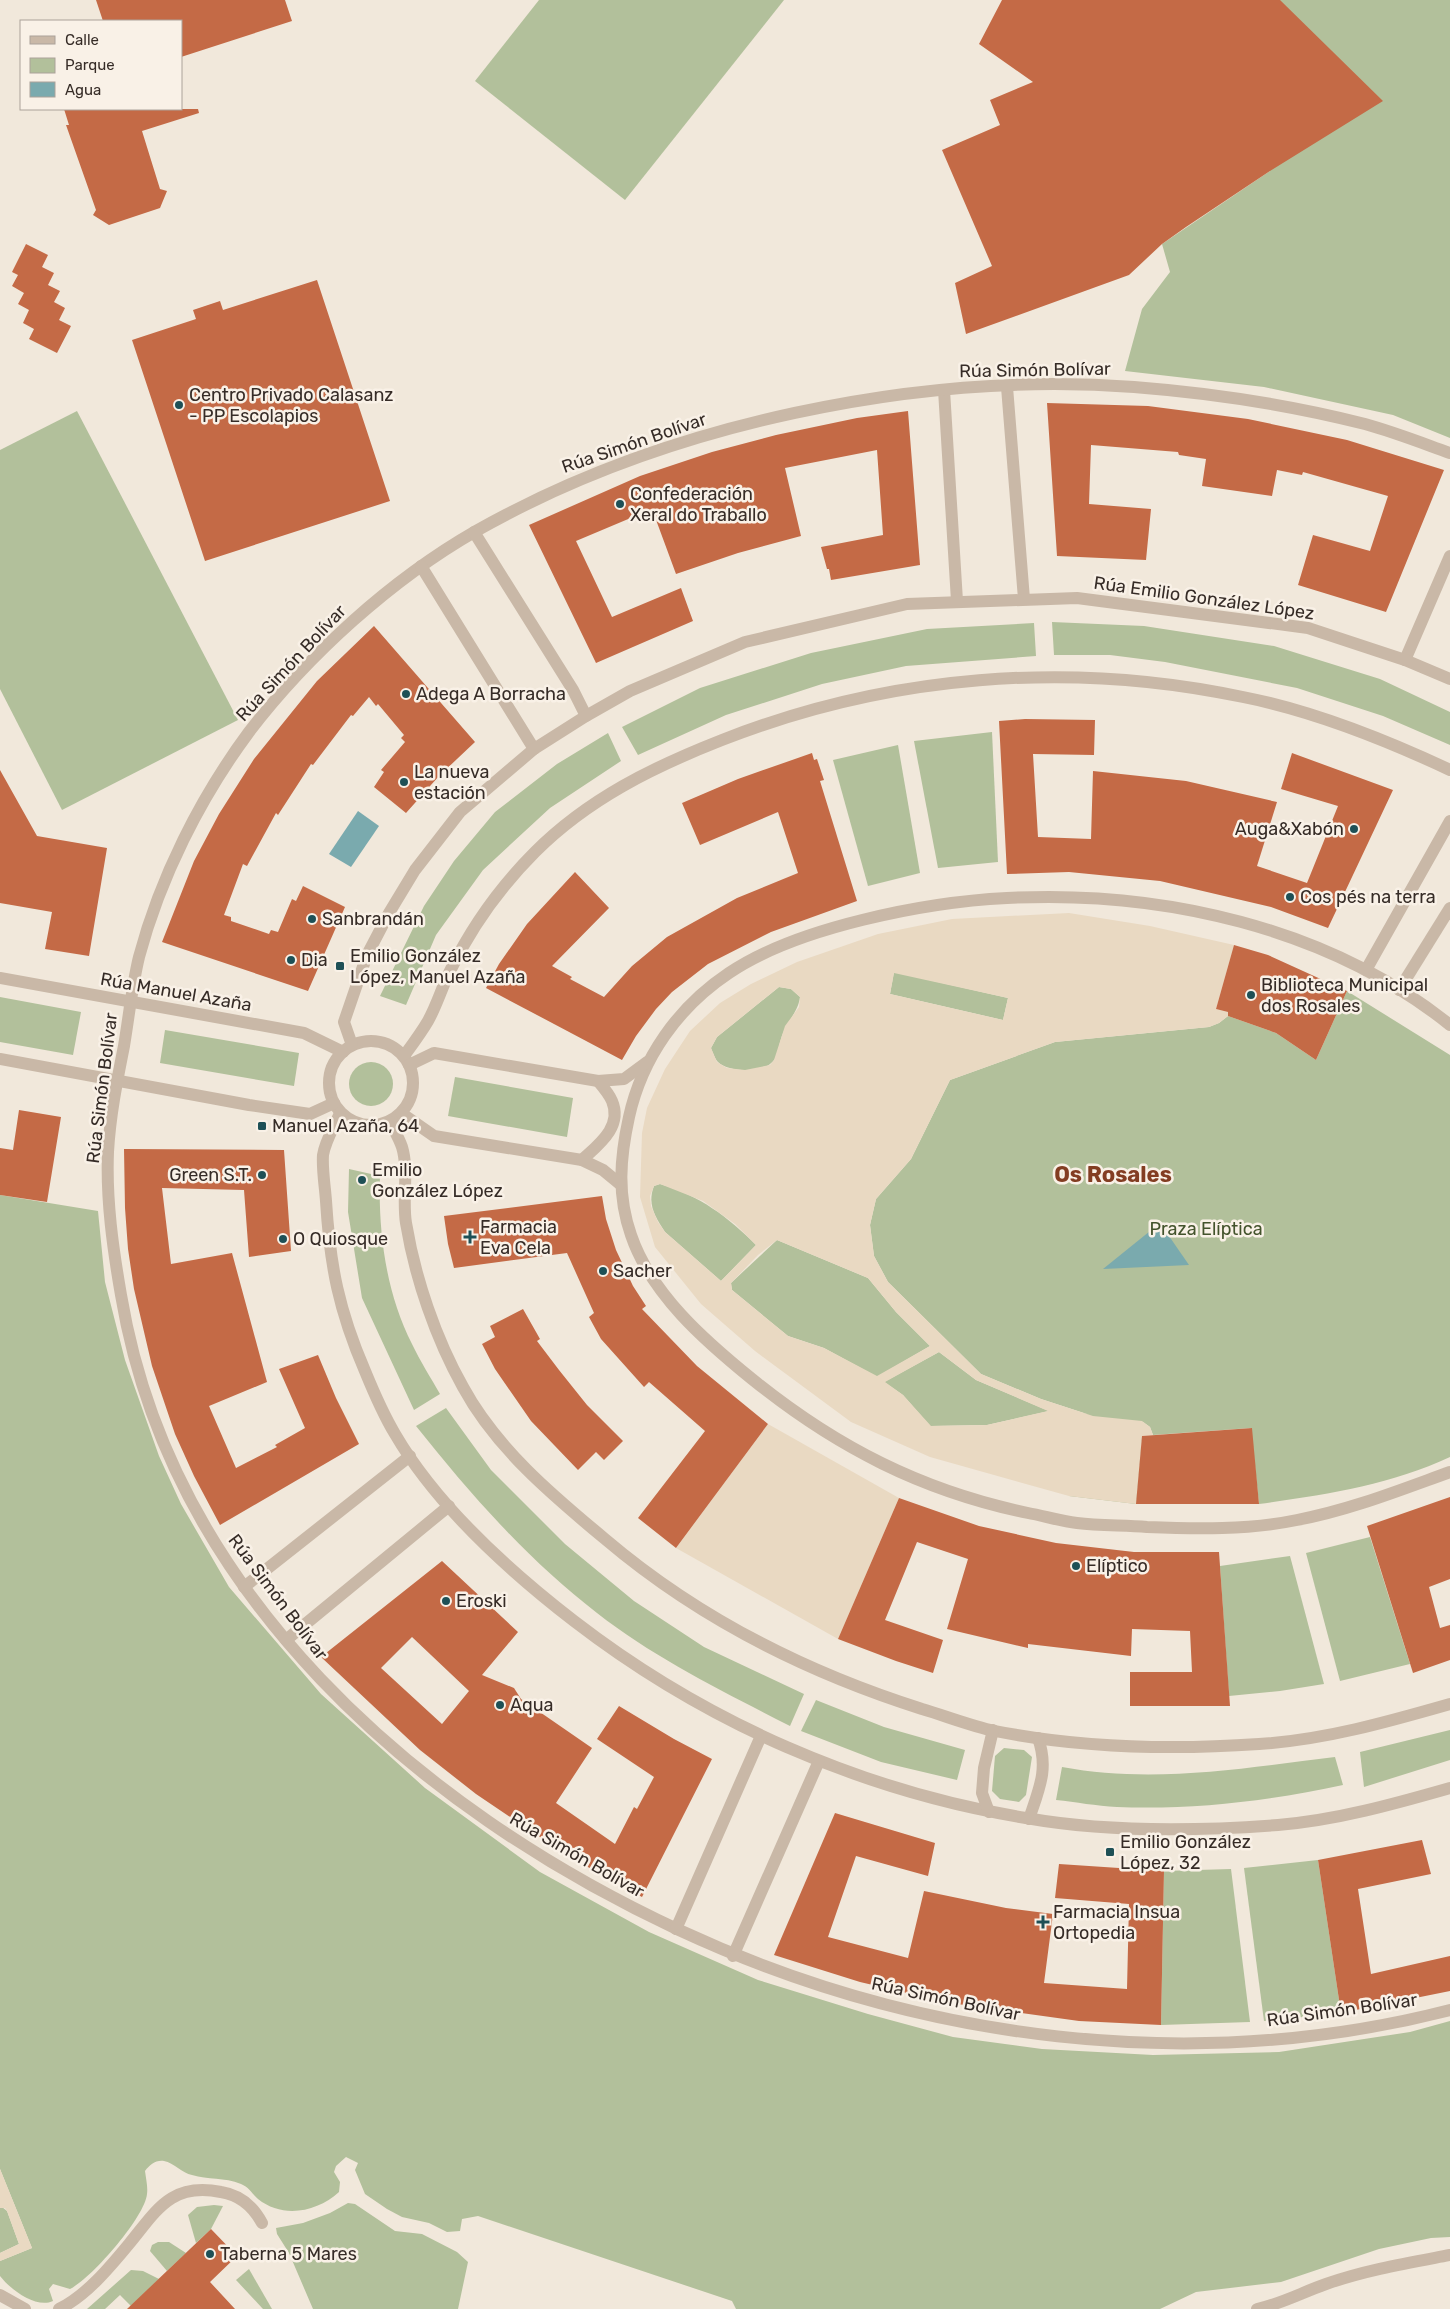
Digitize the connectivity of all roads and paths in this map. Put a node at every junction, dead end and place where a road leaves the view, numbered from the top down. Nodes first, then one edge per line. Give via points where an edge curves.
1 (1007, 387) junction
2 (944, 390) junction
3 (1450, 453) edge
4 (474, 532) junction
5 (1450, 556) edge
6 (421, 566) junction
7 (1024, 599) junction
8 (957, 601) junction
9 (1405, 660) junction
10 (1450, 679) edge
11 (586, 716) junction
12 (534, 749) junction
13 (1450, 770) edge
14 (1450, 821) edge
15 (1450, 908) edge
16 (1366, 970) junction
17 (0, 978) edge
18 (1399, 990) junction
19 (130, 1001) junction
20 (1450, 1025) edge
21 (348, 1048) junction
22 (0, 1060) edge
23 (406, 1060) junction
24 (649, 1060) junction
25 (117, 1081) junction
26 (598, 1081) junction
27 (337, 1108) junction
28 (401, 1113) junction
29 (390, 1122) junction
30 (582, 1160) junction
31 (620, 1184) junction
32 (410, 1456) junction
33 (1450, 1472) edge
34 (449, 1506) junction
35 (244, 1587) junction
36 (286, 1640) junction
37 (1450, 1704) edge
38 (993, 1730) junction
39 (761, 1736) junction
40 (1038, 1738) junction
41 (818, 1762) junction
42 (1450, 1788) edge
43 (989, 1812) junction
44 (1029, 1819) junction
45 (676, 1928) junction
46 (733, 1956) junction
47 (1450, 2010) edge
48 (262, 2223) dead end
49 (1450, 2255) edge
50 (0, 2295) edge
51 (1268, 2308) edge
52 (25, 2309) edge
53 (59, 2309) edge
54 (1257, 2309) edge

1 - 2 street, Rúa Simón Bolívar
1 - 3 street, Rúa Simón Bolívar via 1128,386 1236,400 1309,411 1372,426
1 - 7 street
2 - 4 street, Rúa Simón Bolívar via 761,419 573,481
2 - 8 street
4 - 6 street, Rúa Simón Bolívar
4 - 11 street
5 - 9 street
6 - 12 street
6 - 19 street, Rúa Simón Bolívar via 357,616 296,678 252,729 221,774 188,832 169,874 140,952
7 - 8 street, Rúa Emilio González López
7 - 9 street, Rúa Emilio González López via 1077,598 1308,628
8 - 11 street, Rúa Emilio González López via 907,604 745,642 630,691
9 - 10 street, Rúa Emilio González López
11 - 12 street, Rúa Emilio González López
12 - 21 street, Rúa Emilio González López via 460,812 415,870 367,955 344,1022
13 - 23 street via 1394,744 1336,723 1244,697 1118,678 977,680 913,686 808,710 720,740 637,777 602,797 567,825 529,859 473,929
14 - 16 street
15 - 18 street
16 - 18 street
16 - 24 street via 1329,952 1254,926 1165,905 1122,899 1041,896 946,904 872,918 825,932 778,947 730,972 675,1021
17 - 19 street, Rúa Manuel Azaña
18 - 20 street
19 - 21 street, Rúa Manuel Azaña via 304,1033
19 - 25 street, Rúa Simón Bolívar
21 - 23 street via 375,1041 386,1044
21 - 27 street via 331,1070 329,1087
22 - 25 street
23 - 26 street via 434,1053
23 - 28 street via 413,1075 413,1089
24 - 26 street via 624,1079
24 - 31 street via 634,1094 620,1166
25 - 27 street via 310,1114
25 - 35 street, Rúa Simón Bolívar via 108,1156 110,1203 114,1254 128,1335 155,1420 190,1500
26 - 30 street via 613,1101 614,1119 610,1134
27 - 29 street via 349,1120 362,1125
27 - 32 street via 323,1152 334,1284 349,1335 379,1404
28 - 29 street
28 - 30 street via 434,1136
29 - 38 street via 403,1148 406,1222 429,1314 464,1389 502,1442 552,1495 652,1577 730,1628 775,1652 884,1697
30 - 31 street via 603,1170
31 - 33 street via 632,1238 651,1278 685,1318 732,1364 785,1406 842,1444 906,1476 942,1489 987,1504 1076,1523 1210,1529 1295,1521 1371,1500
32 - 34 street
32 - 35 street
34 - 36 street
34 - 39 street via 537,1593 611,1650 694,1701
35 - 36 street, Rúa Simón Bolívar
36 - 45 street, Rúa Simón Bolívar via 323,1684 469,1811 584,1883
37 - 40 street via 1347,1732 1262,1744 1156,1748
38 - 40 street
38 - 43 street via 982,1793
39 - 41 street
39 - 45 street
40 - 44 street via 1044,1755 1043,1778
41 - 43 street via 884,1784
41 - 46 street
42 - 44 street via 1363,1811 1281,1824 1116,1828
43 - 44 street
45 - 46 street, Rúa Simón Bolívar
46 - 47 street, Rúa Simón Bolívar via 870,2002 1032,2034 1126,2044 1204,2043 1312,2035
48 - 53 street via 247,2203 233,2194 194,2189 178,2194 154,2212 128,2245 72,2303
49 - 51 street via 1375,2269 1325,2284
50 - 52 street
51 - 54 street

